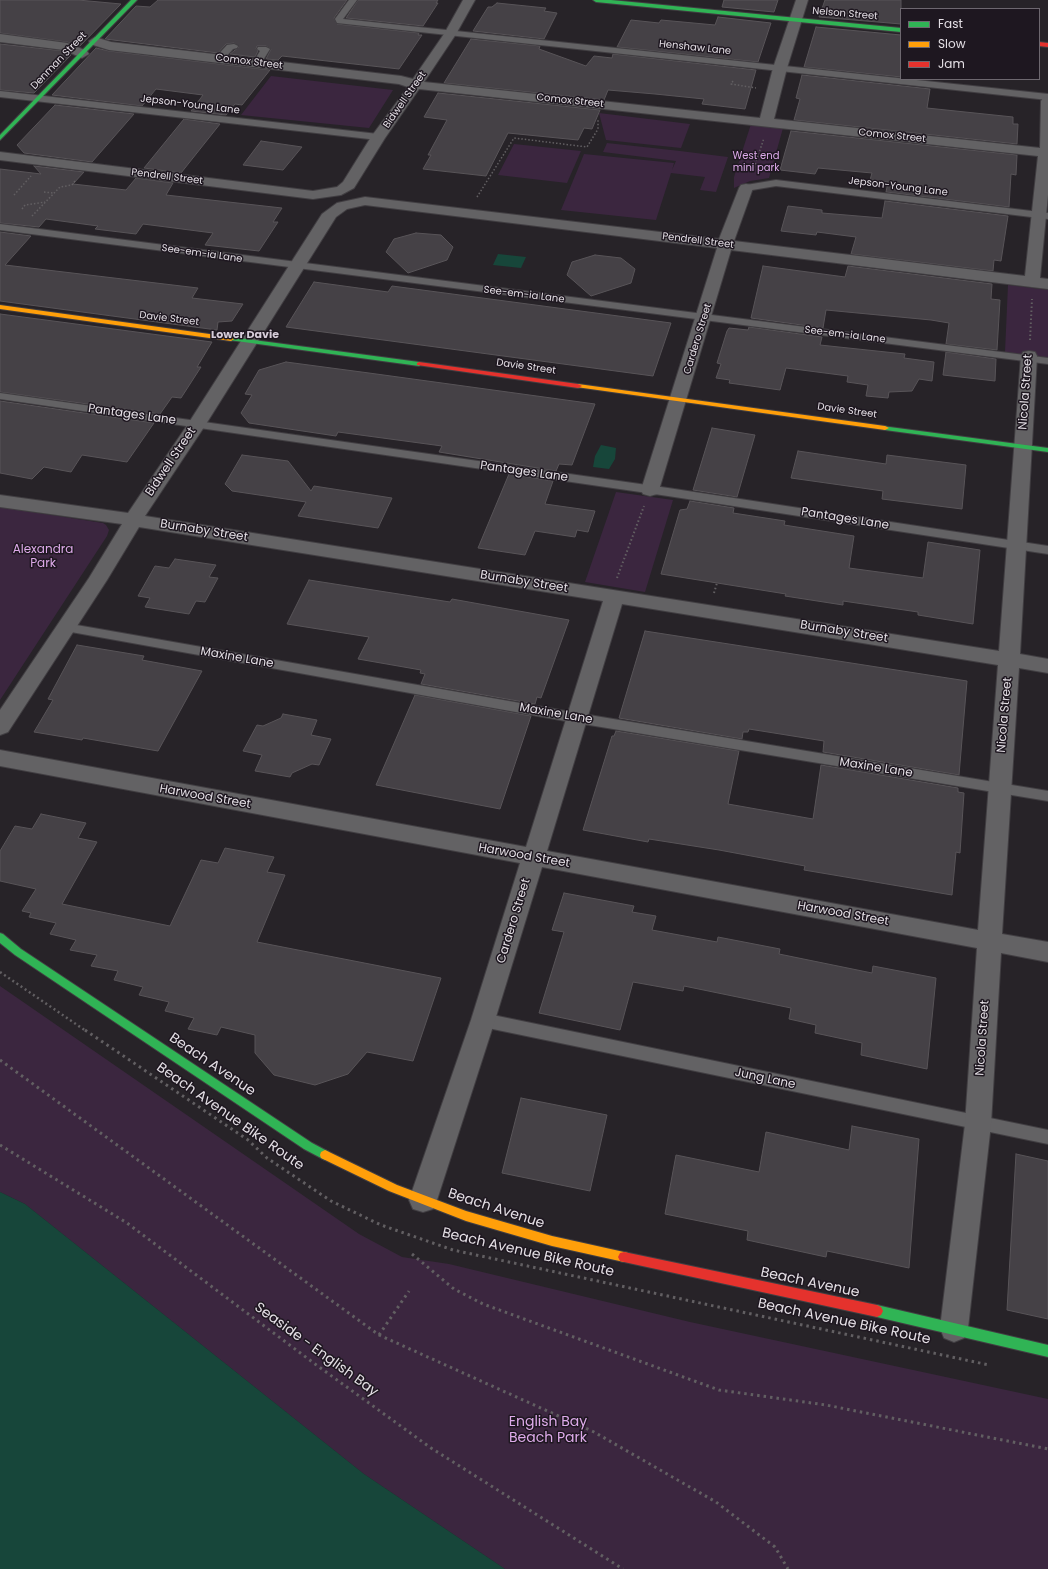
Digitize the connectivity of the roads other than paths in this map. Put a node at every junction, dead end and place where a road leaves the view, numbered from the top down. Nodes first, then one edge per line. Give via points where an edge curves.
1 (133, 0) edge
2 (353, 0) edge
3 (469, 0) edge
4 (596, 0) edge
5 (802, 0) edge
6 (795, 20) junction
7 (900, 30) edge
8 (450, 34) junction
9 (0, 38) edge
10 (95, 41) junction
11 (234, 46) dead end
12 (265, 46) dead end
13 (82, 54) junction
14 (219, 59) junction
15 (257, 63) junction
16 (780, 68) junction
17 (416, 84) junction
18 (0, 94) edge
19 (1048, 96) edge
20 (38, 98) junction
21 (1048, 101) edge
22 (766, 128) junction
23 (378, 137) junction
24 (0, 138) edge
25 (1047, 153) edge
26 (0, 156) edge
27 (749, 183) joint
28 (335, 192) joint
29 (348, 204) joint
30 (1043, 215) edge
31 (0, 227) edge
32 (726, 245) junction
33 (296, 266) junction
34 (1032, 282) junction
35 (1048, 284) edge
36 (0, 307) edge
37 (705, 318) junction
38 (249, 340) junction
39 (1035, 359) edge
40 (0, 396) edge
41 (679, 399) junction
42 (197, 424) junction
43 (1022, 446) junction
44 (1048, 450) edge
45 (648, 496) junction
46 (0, 501) edge
47 (133, 520) junction
48 (1016, 545) junction
49 (1048, 550) edge
50 (616, 588) junction
51 (65, 627) junction
52 (1009, 660) junction
53 (1048, 666) edge
54 (577, 718) junction
55 (0, 727) edge
56 (0, 758) edge
57 (998, 787) junction
58 (1048, 796) edge
59 (533, 858) junction
60 (0, 937) edge
61 (989, 941) junction
62 (1048, 952) edge
63 (483, 1020) junction
64 (978, 1124) junction
65 (1048, 1137) edge
66 (423, 1200) junction
67 (954, 1328) junction
68 (1048, 1351) edge

1 - 10 main road, Denman Street
2 - 8 lane, Henshaw Lane via 340,21
3 - 8 street, Bidwell Street
4 - 6 main road, Nelson Street
5 - 6 street
6 - 7 main road, Nelson Street
6 - 16 street
8 - 16 lane, Henshaw Lane
8 - 17 street, Bidwell Street
9 - 13 street via 42,42 67,47
10 - 13 main road, Denman Street
10 - 14 street, Comox Street via 109,46
11 - 14 lane
12 - 15 lane
13 - 20 main road, Denman Street
14 - 15 street, Comox Street
15 - 17 street, Comox Street via 401,80
16 - 19 lane, Henshaw Lane
16 - 22 street
17 - 22 street, Comox Street
17 - 23 street, Bidwell Street
18 - 20 lane, Jepson-Young Lane
20 - 23 lane, Jepson-Young Lane
20 - 24 main road, Denman Street
21 - 25 street
22 - 25 street, Comox Street
23 - 28 street, Bidwell Street via 349,185
25 - 30 street
26 - 28 street, Pendrell Street via 313,195
27 - 30 lane, Jepson-Young Lane via 776,183
27 - 32 street, Cardero Street
29 - 32 street, Pendrell Street via 371,202
29 - 33 street, Bidwell Street via 330,214
30 - 34 street
31 - 33 lane, See-em-ia Lane
32 - 34 street, Pendrell Street
32 - 37 street, Cardero Street
33 - 37 lane, See-em-ia Lane
33 - 38 street, Bidwell Street
34 - 35 street, Pendrell Street
36 - 38 main road, Davie Street
37 - 39 lane, See-em-ia Lane
37 - 41 street, Cardero Street
38 - 41 main road, Davie Street
38 - 42 street, Bidwell Street
39 - 43 street, Nicola Street
40 - 42 lane, Pantages Lane
41 - 43 main road, Davie Street
41 - 45 street, Cardero Street
42 - 45 lane, Pantages Lane
42 - 47 street, Bidwell Street
43 - 44 main road, Davie Street
43 - 48 street, Nicola Street
45 - 48 lane, Pantages Lane
46 - 47 street, Burnaby Street
47 - 50 street, Burnaby Street
47 - 51 street, Bidwell Street
48 - 49 lane, Pantages Lane
48 - 52 street, Nicola Street
50 - 52 street, Burnaby Street
50 - 54 street, Cardero Street
51 - 54 lane, Maxine Lane
51 - 55 street, Bidwell Street
52 - 53 street, Burnaby Street
52 - 57 street, Nicola Street
54 - 57 lane, Maxine Lane
54 - 59 street, Cardero Street
56 - 59 street, Harwood Street
57 - 58 lane, Maxine Lane
57 - 61 street, Nicola Street
59 - 61 street, Harwood Street
59 - 63 street, Cardero Street
60 - 66 main road, Beach Avenue via 18,952 308,1146
61 - 62 street, Harwood Street
61 - 64 street, Nicola Street
63 - 64 lane, Jung Lane
63 - 66 street, Cardero Street
64 - 65 lane, Jung Lane
64 - 67 street, Nicola Street
66 - 67 main road, Beach Avenue via 466,1216 552,1241
67 - 68 main road, Beach Avenue

